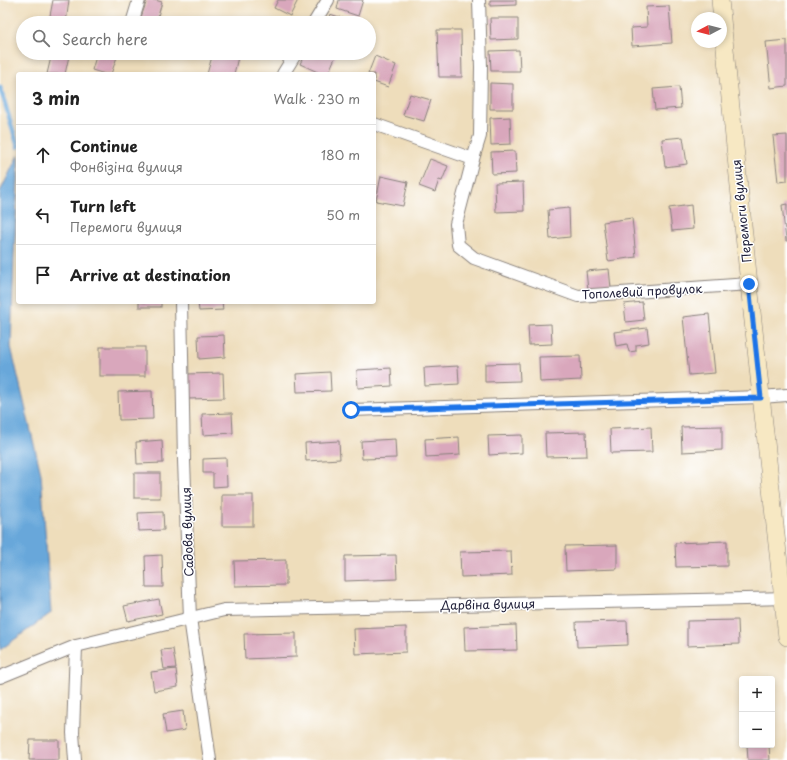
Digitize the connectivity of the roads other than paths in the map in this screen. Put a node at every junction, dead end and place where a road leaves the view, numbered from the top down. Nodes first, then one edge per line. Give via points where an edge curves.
1 (139, 0) edge
2 (328, 0) edge
3 (479, 0) edge
4 (720, 0) edge
5 (134, 16) edge
6 (318, 16) edge
7 (292, 60) edge
8 (284, 72) edge
9 (376, 125) edge
10 (473, 159) junction
11 (749, 284) junction
12 (181, 304) edge
13 (787, 395) edge
14 (761, 398) junction
15 (351, 410) dead end
16 (785, 598) edge
17 (190, 618) junction
18 (787, 637) edge
19 (76, 646) junction
20 (0, 677) edge
21 (75, 760) edge
22 (210, 760) edge

1 - 5 street
2 - 6 street
3 - 10 street, Тополевий провулок via 480,136
4 - 11 main road, Перемоги вулиця
7 - 8 street
9 - 10 street
10 - 11 street, Тополевий провулок via 456,224 458,245 474,258 578,296
11 - 14 main road, Перемоги вулиця
12 - 17 street, Садова вулиця
13 - 14 street
14 - 15 street
14 - 16 main road, Перемоги вулиця
16 - 17 street, Дарвіна вулиця via 224,610
16 - 18 main road, Перемоги вулиця
17 - 19 street, Дарвіна вулиця
17 - 22 street, Садова вулиця
19 - 20 street, Дарвіна вулиця
19 - 21 street via 73,733

